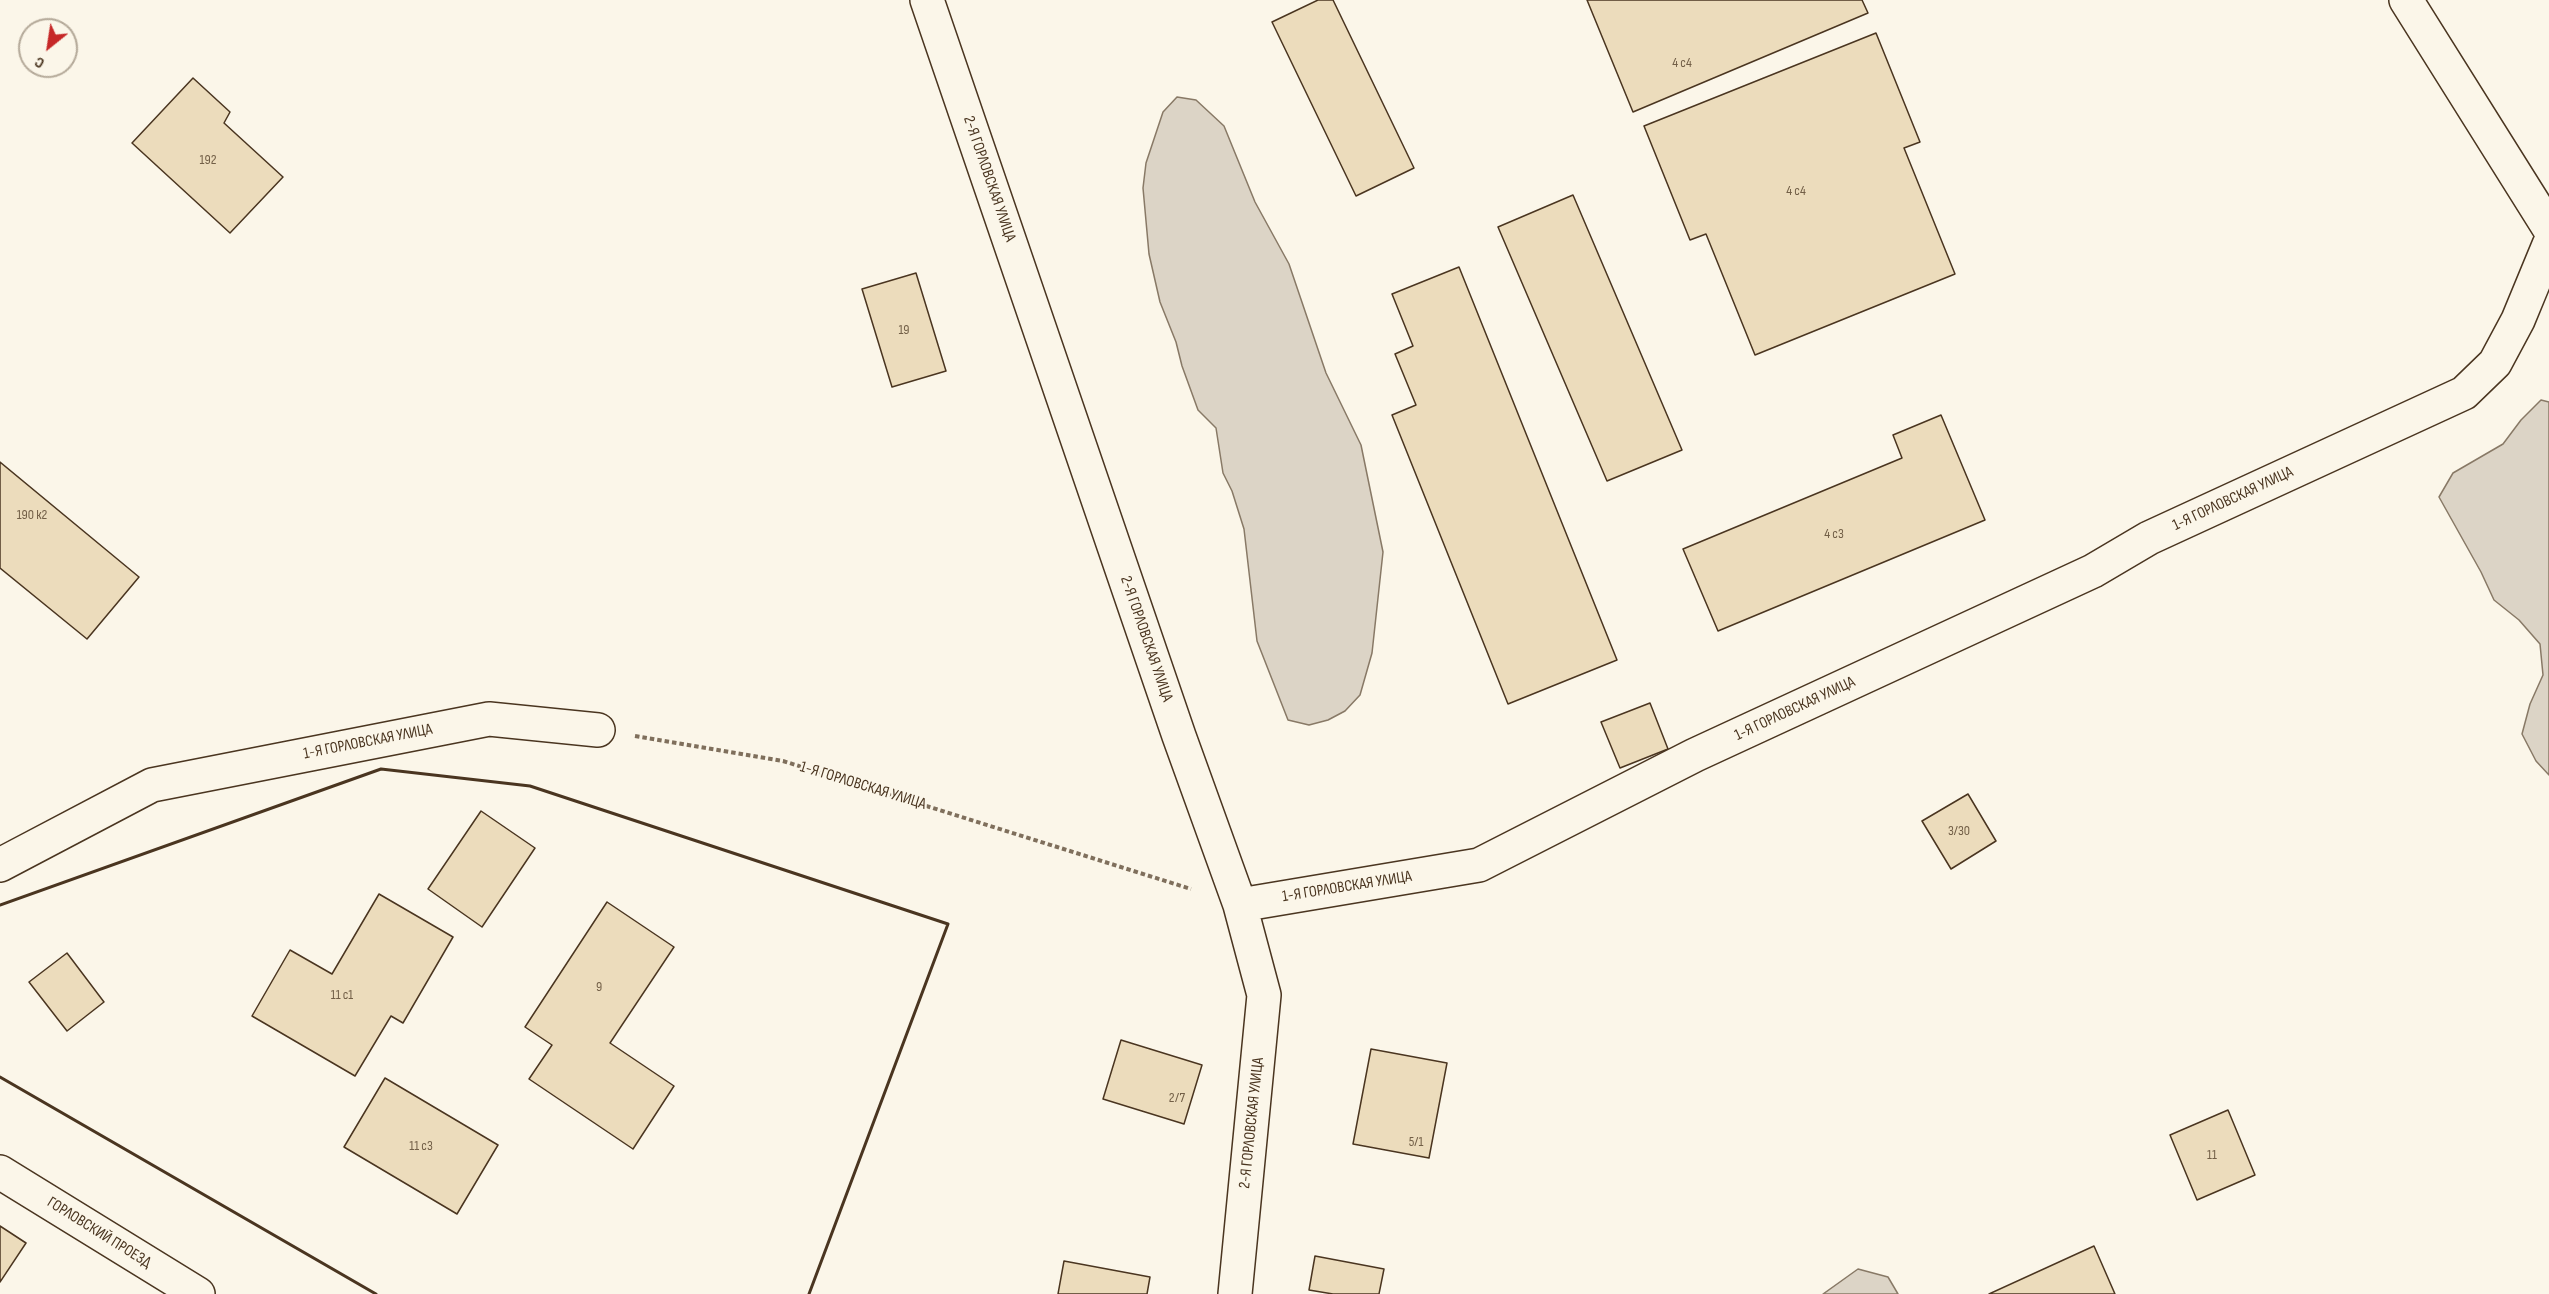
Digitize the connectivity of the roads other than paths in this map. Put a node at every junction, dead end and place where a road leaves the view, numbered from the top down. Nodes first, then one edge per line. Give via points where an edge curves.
1 (927, 0) edge
2 (2406, 0) edge
3 (2549, 228) edge
4 (2549, 245) edge
5 (598, 730) road end
6 (0, 865) edge
7 (1240, 905) junction
8 (0, 1172) edge
9 (198, 1294) edge
10 (1235, 1294) edge

1 - 7 street, 2-Я ГОРЛОВСКАЯ УЛИЦА
2 - 3 street
4 - 7 street, 1-Я ГОРЛОВСКАЯ УЛИЦА via 2518,320 2495,363 2464,393 1695,755 1479,865
5 - 6 street, 1-Я ГОРЛОВСКАЯ УЛИЦА via 489,719 152,785
7 - 10 street, 2-Я ГОРЛОВСКАЯ УЛИЦА via 1264,995
8 - 9 street, ГОРЛОВСКИЙ ПРОЕЗД

